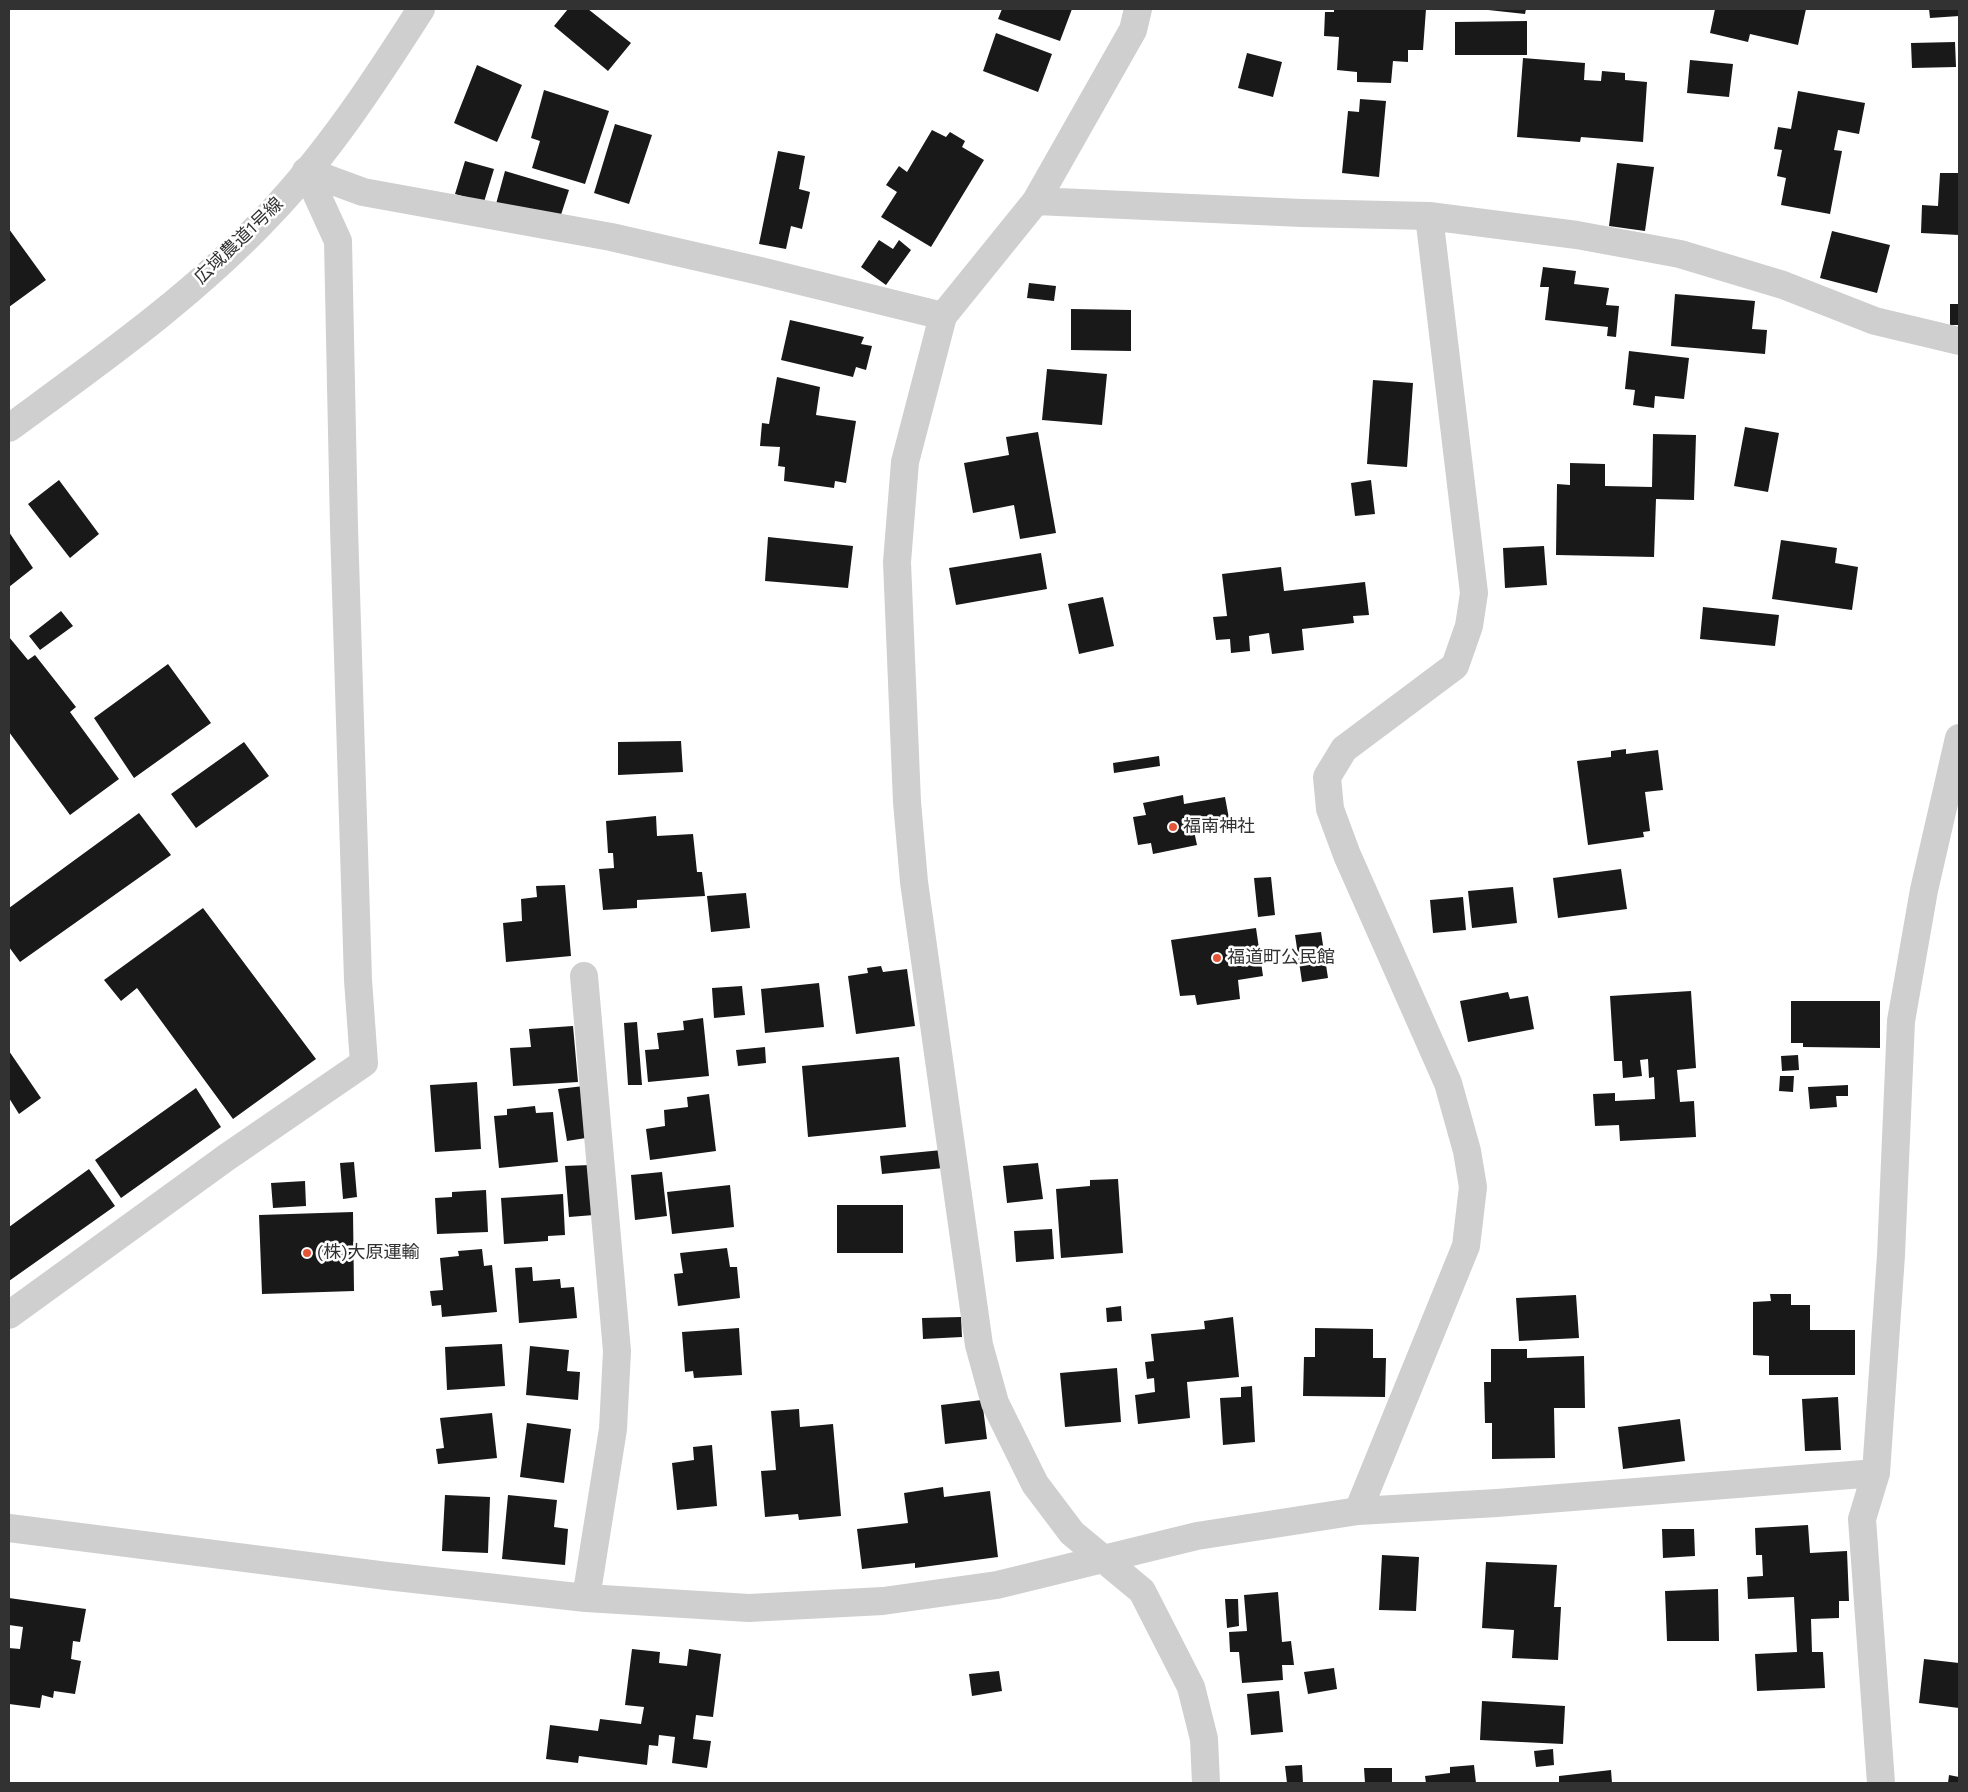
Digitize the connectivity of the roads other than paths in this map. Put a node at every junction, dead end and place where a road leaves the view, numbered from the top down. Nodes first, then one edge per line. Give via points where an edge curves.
1 (421, 9) edge
2 (1138, 9) edge
3 (306, 171) junction
4 (1036, 202) junction
5 (1428, 216) junction
6 (943, 316) junction
7 (1959, 341) edge
8 (9, 428) edge
9 (1959, 738) edge
10 (584, 976) dead end
11 (9, 1315) edge
12 (1876, 1473) junction
13 (1358, 1511) junction
14 (9, 1528) edge
15 (1104, 1558) junction
16 (586, 1598) junction
17 (1206, 1783) edge
18 (1881, 1783) edge

1 - 3 street, 広域農道1号線 via 338,134
2 - 4 street via 1133,30
3 - 6 street via 363,192 611,237
3 - 8 street, 広域農道1号線 via 224,260 143,329
3 - 11 street via 338,242 358,980 364,1063
4 - 5 street
4 - 6 street
5 - 7 street via 1578,235 1680,254 1784,285 1875,321
5 - 13 street via 1474,593 1469,626 1455,666 1344,749 1327,777 1330,809 1347,856 1448,1083 1467,1151 1473,1187 1466,1246
6 - 15 street via 905,462 897,562 907,802 914,882 980,1345 995,1403 1035,1484 1072,1533
9 - 12 street via 1924,890 1901,1021 1892,1255
10 - 16 street via 618,1351 613,1428
12 - 13 street
12 - 18 street via 1862,1519
13 - 15 street via 1197,1536
14 - 16 street
15 - 16 street via 997,1585 883,1601 749,1608
15 - 17 street via 1142,1591 1191,1687 1204,1739

